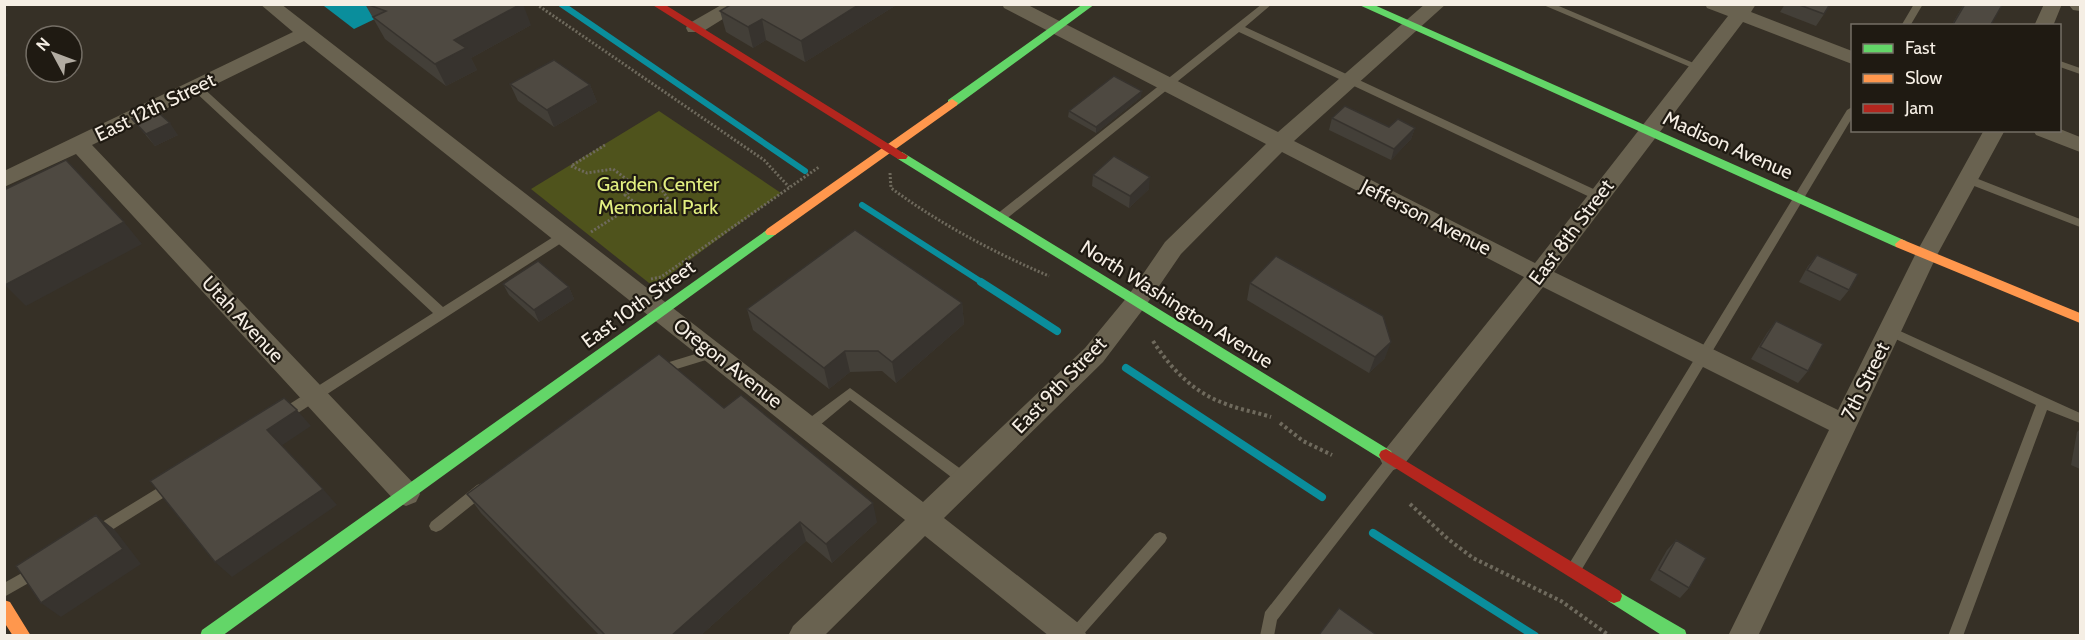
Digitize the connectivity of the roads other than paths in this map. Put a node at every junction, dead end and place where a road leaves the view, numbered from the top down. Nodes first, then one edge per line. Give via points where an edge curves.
1 (269, 4) edge
2 (656, 4) edge
3 (738, 4) edge
4 (1011, 4) edge
5 (1090, 4) edge
6 (1268, 4) edge
7 (1362, 4) edge
8 (1437, 4) edge
9 (1545, 4) edge
10 (1714, 4) edge
11 (1919, 4) edge
12 (2053, 4) edge
13 (1743, 9) edge
14 (1906, 24) edge
15 (2044, 24) edge
16 (1413, 27) junction
17 (695, 28) junction
18 (1057, 28) junction
19 (1239, 28) junction
20 (304, 34) junction
21 (1851, 58) edge
22 (2061, 64) edge
23 (1698, 67) junction
24 (2080, 71) edge
25 (1351, 81) junction
26 (1168, 85) junction
27 (196, 87) junction
28 (1851, 112) edge
29 (1648, 130) junction
30 (1994, 132) edge
31 (2048, 132) edge
32 (1280, 142) junction
33 (79, 144) junction
34 (2080, 144) edge
35 (890, 148) junction
36 (1968, 179) junction
37 (4, 180) edge
38 (1598, 196) junction
39 (1800, 199) junction
40 (1001, 218) junction
41 (2080, 223) edge
42 (573, 230) junction
43 (1926, 255) junction
44 (1539, 275) junction
45 (1129, 309) junction
46 (662, 310) junction
47 (442, 314) junction
48 (2080, 318) edge
49 (1889, 331) junction
50 (716, 353) junction
51 (1704, 357) junction
52 (643, 375) edge
53 (314, 396) junction
54 (2043, 403) junction
55 (2080, 418) edge
56 (274, 421) edge
57 (1844, 425) junction
58 (809, 426) junction
59 (1393, 459) junction
60 (184, 478) edge
61 (964, 479) junction
62 (491, 482) edge
63 (406, 494) junction
64 (925, 519) junction
65 (436, 526) dead end
66 (1160, 538) dead end
67 (84, 540) edge
68 (45, 566) edge
69 (1573, 570) junction
70 (4, 591) edge
71 (4, 607) edge
72 (24, 636) edge
73 (208, 636) edge
74 (803, 636) edge
75 (1072, 636) edge
76 (1267, 636) edge
77 (1679, 636) edge
78 (1743, 636) edge
79 (1955, 636) edge

1 - 20 street, Oregon Avenue
2 - 17 main road, North Washington Avenue
3 - 17 street
4 - 18 street, Jefferson Avenue
5 - 18 main road, East 10th Street
6 - 19 lane
7 - 16 main road, Madison Avenue
8 - 16 street, East 9th Street
9 - 23 lane
10 - 13 street
11 - 14 lane
12 - 15 street
13 - 21 street
13 - 23 street, East 8th Street
16 - 25 street, East 9th Street
16 - 29 main road, Madison Avenue
17 - 35 main road, North Washington Avenue
18 - 26 street, Jefferson Avenue
18 - 35 main road, East 10th Street
19 - 25 lane
19 - 26 lane
20 - 27 street, East 12th Street
20 - 42 street, Oregon Avenue
22 - 24 lane
23 - 29 street, East 8th Street
25 - 32 street, East 9th Street
25 - 38 lane
26 - 32 street, Jefferson Avenue
26 - 40 lane
27 - 33 street, East 12th Street
27 - 47 lane
28 - 39 lane
29 - 38 street, East 8th Street
29 - 39 main road, Madison Avenue
30 - 36 street, 7th Street
31 - 34 street
32 - 44 street, Jefferson Avenue
32 - 45 street, East 9th Street via 1173,248
33 - 37 street, East 12th Street
33 - 53 street, Utah Avenue
35 - 40 main road, North Washington Avenue
35 - 46 main road, East 10th Street
36 - 41 lane
36 - 43 street, 7th Street
38 - 44 street, East 8th Street
39 - 43 main road, Madison Avenue
39 - 51 lane
40 - 45 main road, North Washington Avenue
42 - 46 street, Oregon Avenue
42 - 47 lane
43 - 48 main road, Madison Avenue
43 - 49 street, 7th Street
44 - 51 street, Jefferson Avenue
44 - 59 street, East 8th Street
45 - 59 main road, North Washington Avenue
45 - 61 street, East 9th Street via 1094,355
46 - 50 street, Oregon Avenue
46 - 63 main road, East 10th Street
47 - 53 lane
49 - 54 lane
49 - 57 street, 7th Street
50 - 52 lane
50 - 58 street, Oregon Avenue
51 - 57 street, Jefferson Avenue
51 - 69 lane
53 - 56 lane
53 - 63 street, Utah Avenue
54 - 55 lane
54 - 79 lane
57 - 78 street, 7th Street
58 - 61 lane via 850,393
58 - 64 street, Oregon Avenue
59 - 69 main road, North Washington Avenue
59 - 76 lane via 1270,617
60 - 67 lane
61 - 64 street, East 9th Street
62 - 65 lane
63 - 73 main road, East 10th Street
64 - 74 street, East 9th Street
64 - 75 street, Oregon Avenue
66 - 75 lane
68 - 70 lane
69 - 77 main road, North Washington Avenue
71 - 72 main road

